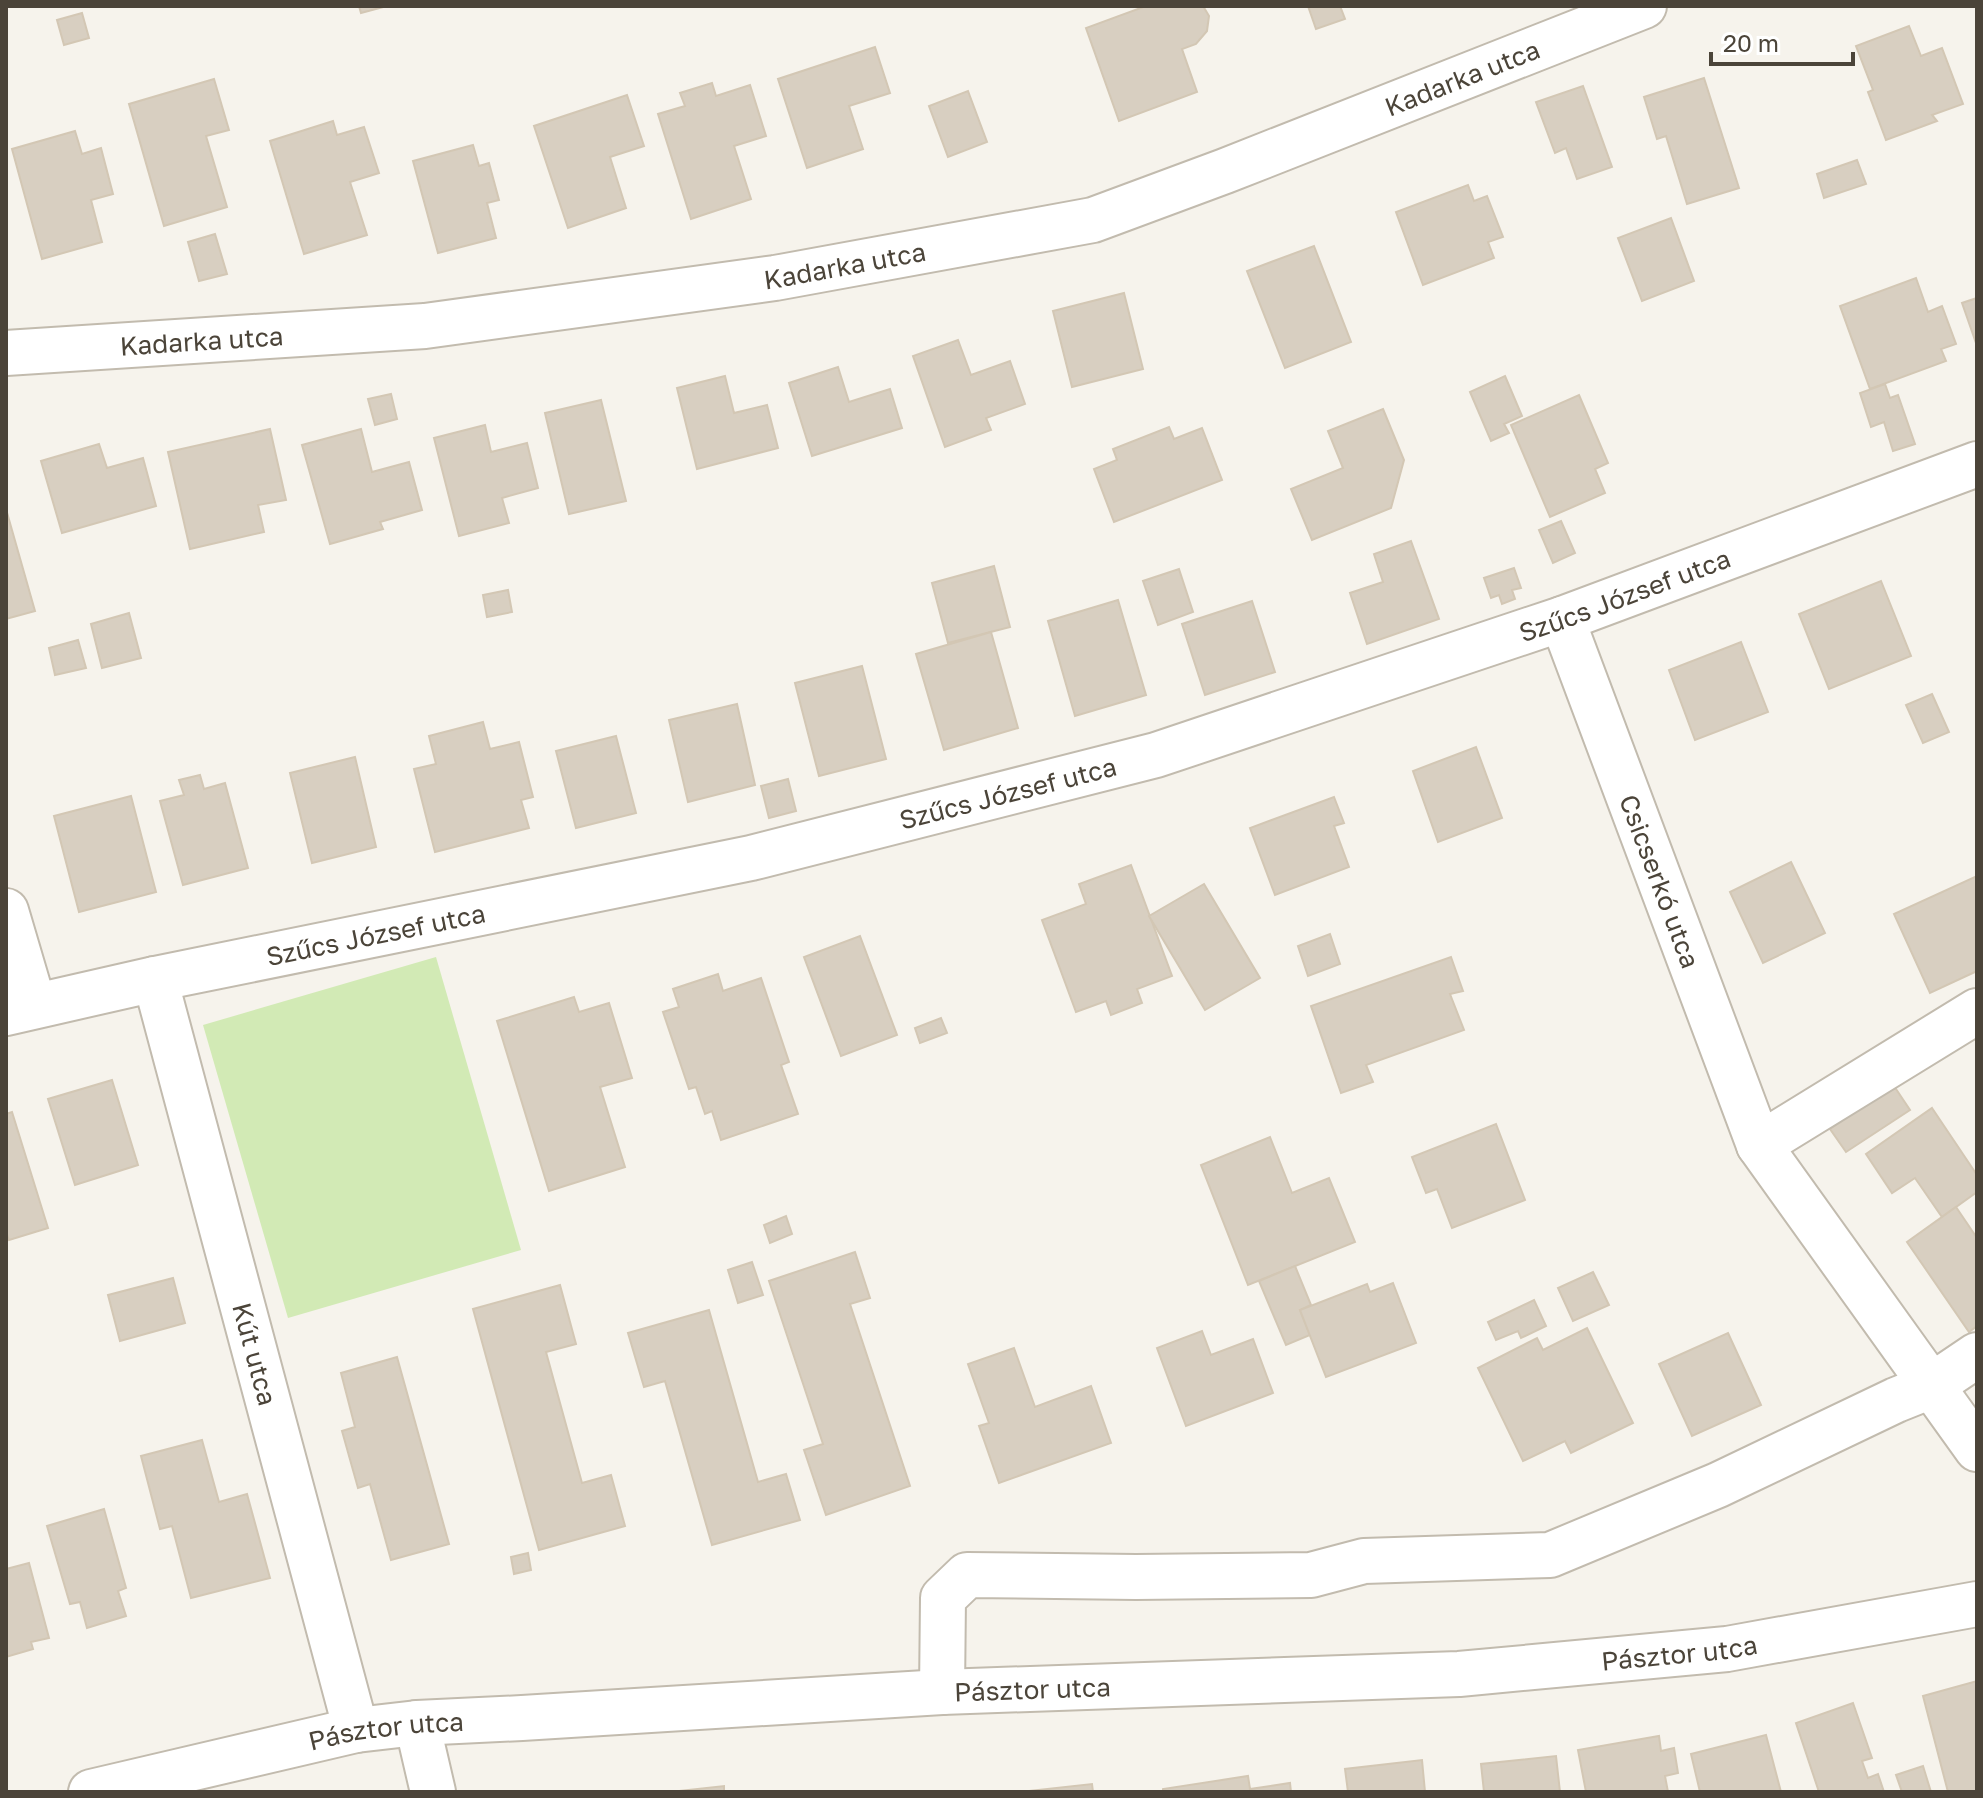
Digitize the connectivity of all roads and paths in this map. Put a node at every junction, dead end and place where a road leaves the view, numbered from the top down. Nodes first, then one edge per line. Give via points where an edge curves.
1 (1644, 6) edge
2 (6, 353) edge
3 (1977, 464) edge
4 (1562, 619) junction
5 (6, 911) edge
6 (155, 979) junction
7 (20, 1009) edge
8 (1977, 1011) edge
9 (1759, 1145) junction
10 (1977, 1355) edge
11 (1931, 1386) junction
12 (1977, 1449) edge
13 (1977, 1604) edge
14 (942, 1692) junction
15 (417, 1723) junction
16 (356, 1730) junction
17 (91, 1792) edge
18 (433, 1792) edge

1 - 2 street, Kadarka utca via 1093,220 775,278 425,326
3 - 4 street, Szűcs József utca
4 - 6 street, Szűcs József utca via 1141,759 751,858
4 - 9 street, Csicserkó utca
5 - 7 street
6 - 7 street, Szűcs József utca
6 - 16 street, Kút utca
8 - 9 street
9 - 11 street, Csicserkó utca
10 - 11 street
11 - 12 street, Csicserkó utca
11 - 14 street via 1718,1485 1550,1555 1364,1561 1311,1575 967,1575 943,1598
13 - 14 street, Pásztor utca via 1727,1649 1459,1674
14 - 15 street, Pásztor utca
15 - 16 street, Pásztor utca
15 - 18 street
16 - 17 street, Pásztor utca

